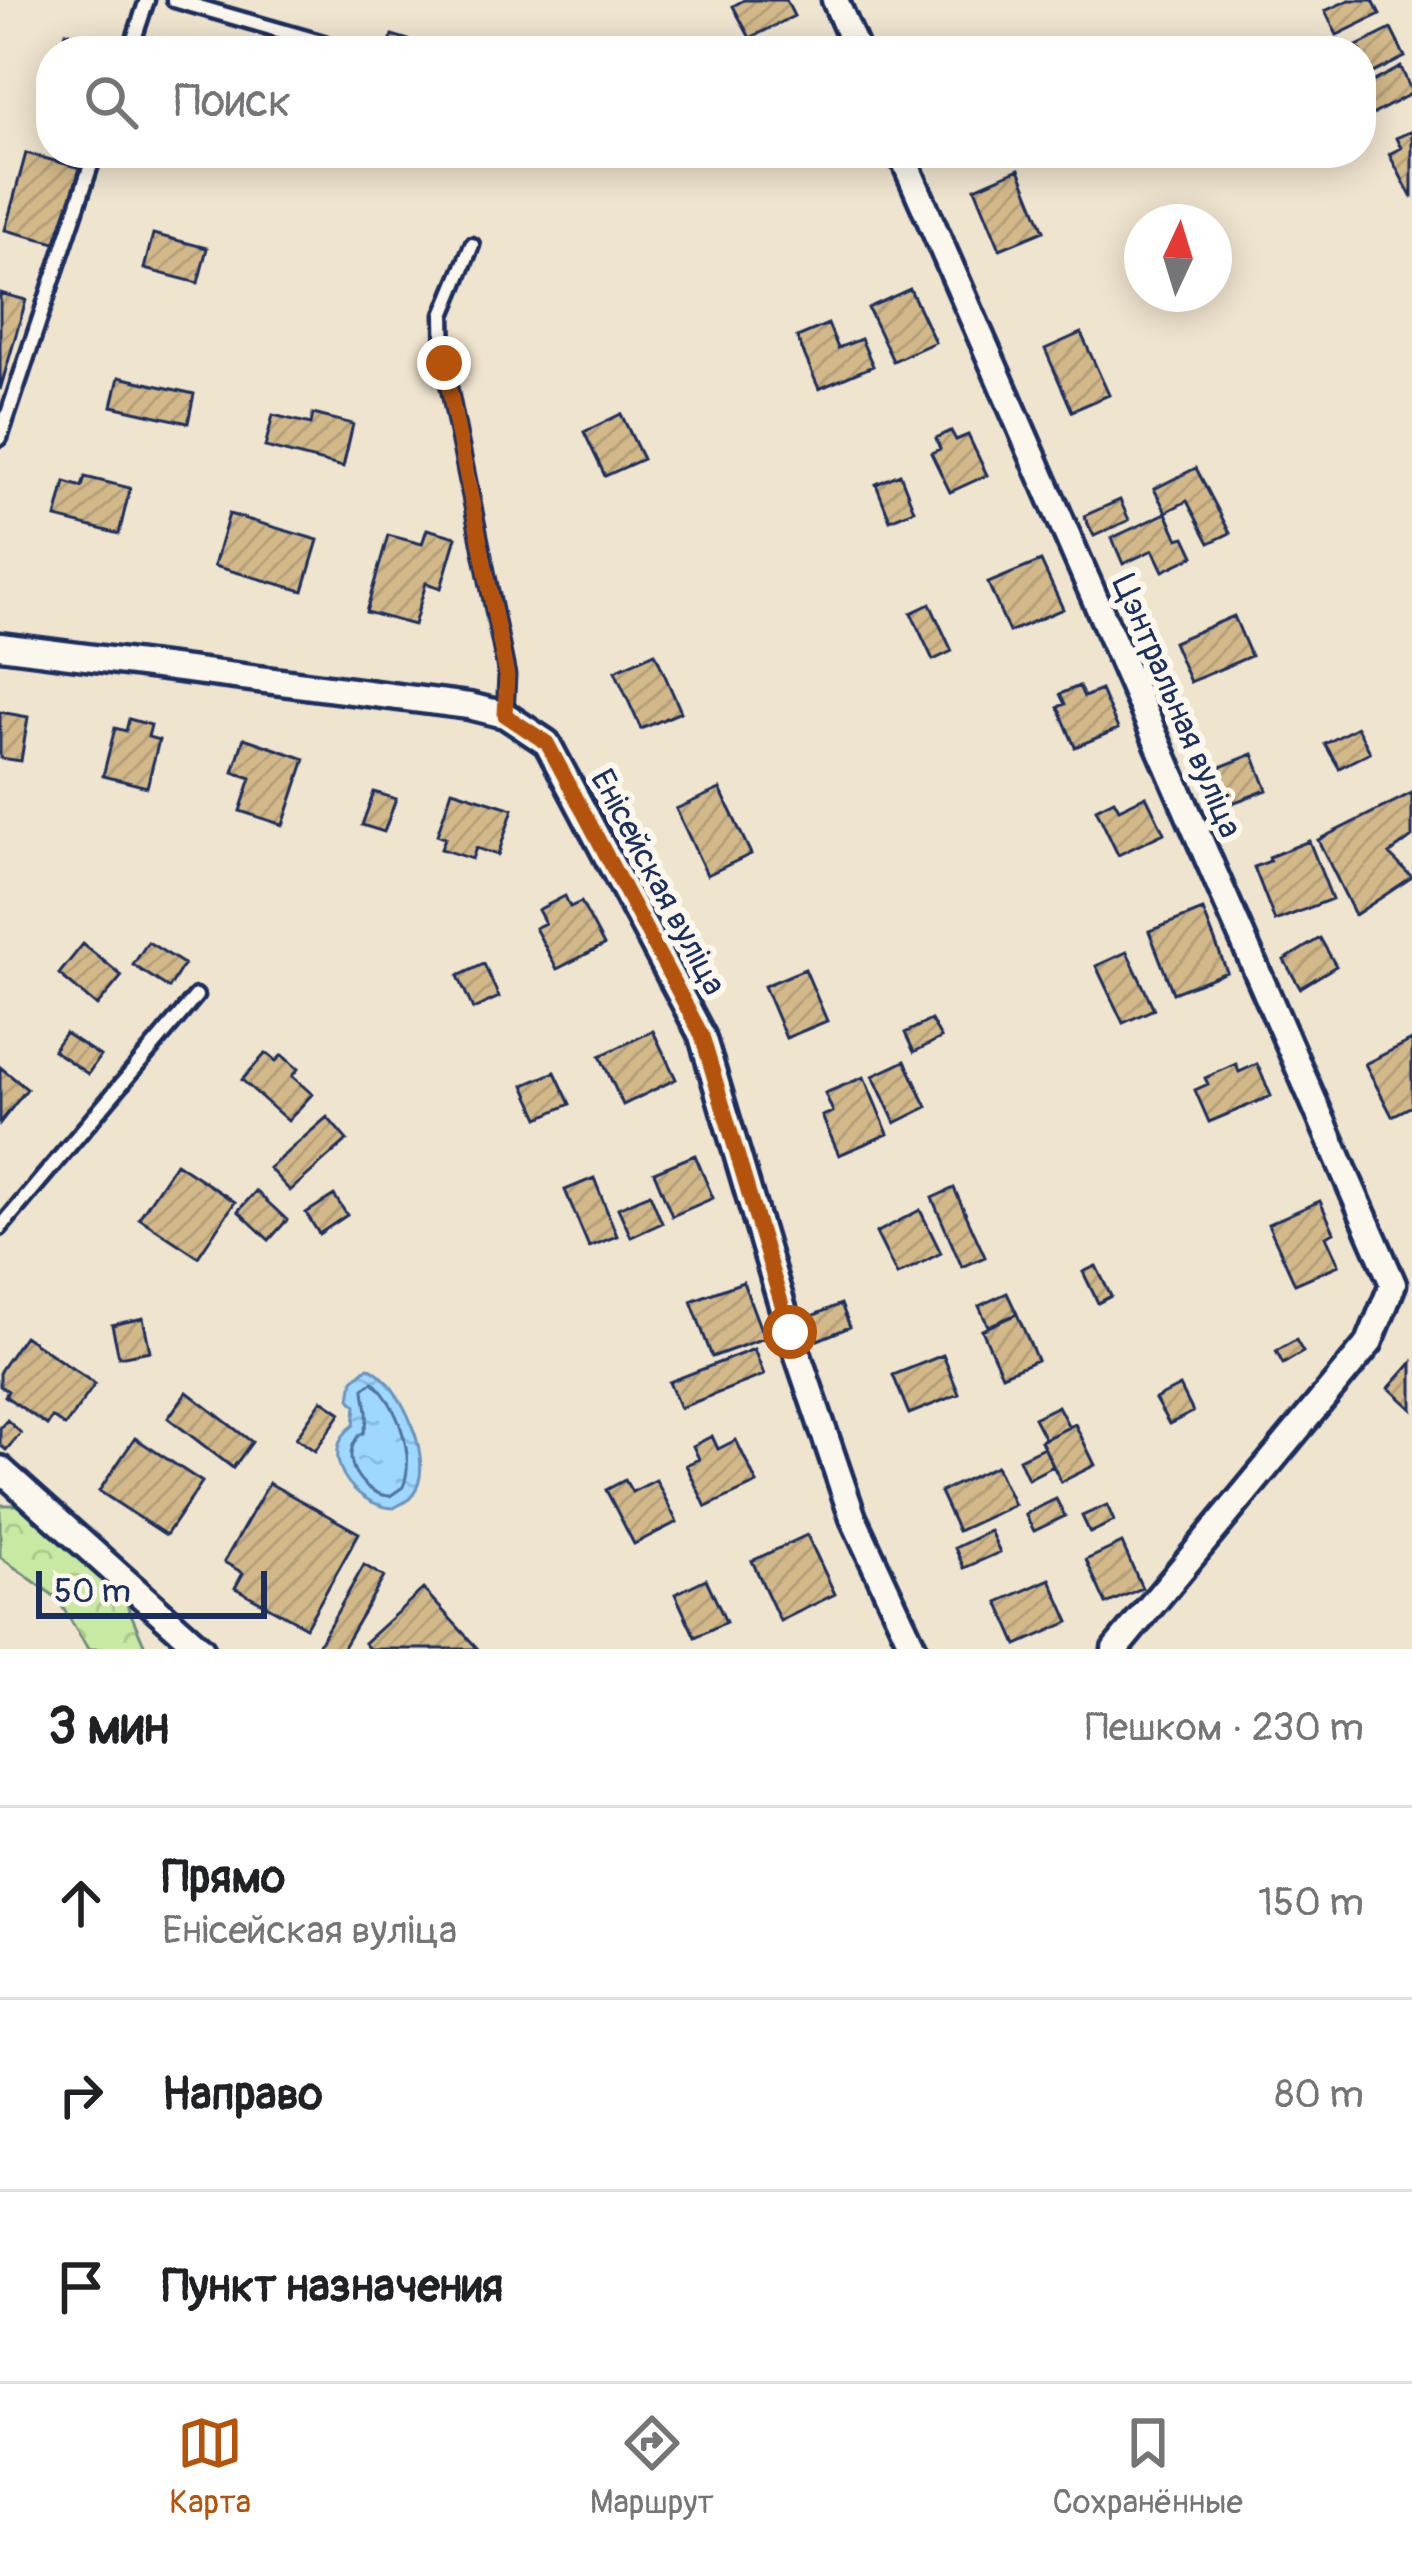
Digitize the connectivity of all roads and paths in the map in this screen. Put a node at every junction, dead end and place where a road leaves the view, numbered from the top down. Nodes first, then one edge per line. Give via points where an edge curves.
1 (147, 0) edge
2 (174, 0) edge
3 (835, 0) edge
4 (135, 36) edge
5 (299, 36) edge
6 (851, 36) edge
7 (90, 168) edge
8 (909, 168) edge
9 (472, 245) dead end
10 (0, 438) edge
11 (0, 646) edge
12 (505, 715) junction
13 (196, 996) dead end
14 (0, 1228) edge
15 (2, 1474) edge
16 (201, 1649) edge
17 (914, 1649) edge
18 (1115, 1649) edge

1 - 4 lane
2 - 5 lane
3 - 6 street
7 - 10 lane
8 - 18 street, Цэнтральная вуліца via 1393,1284 1369,1343
9 - 12 lane via 443,315 444,363 507,676
11 - 12 street, Енісейская вуліца
12 - 17 street, Енісейская вуліца via 547,743 702,1036 846,1498
13 - 14 lane
15 - 16 street

